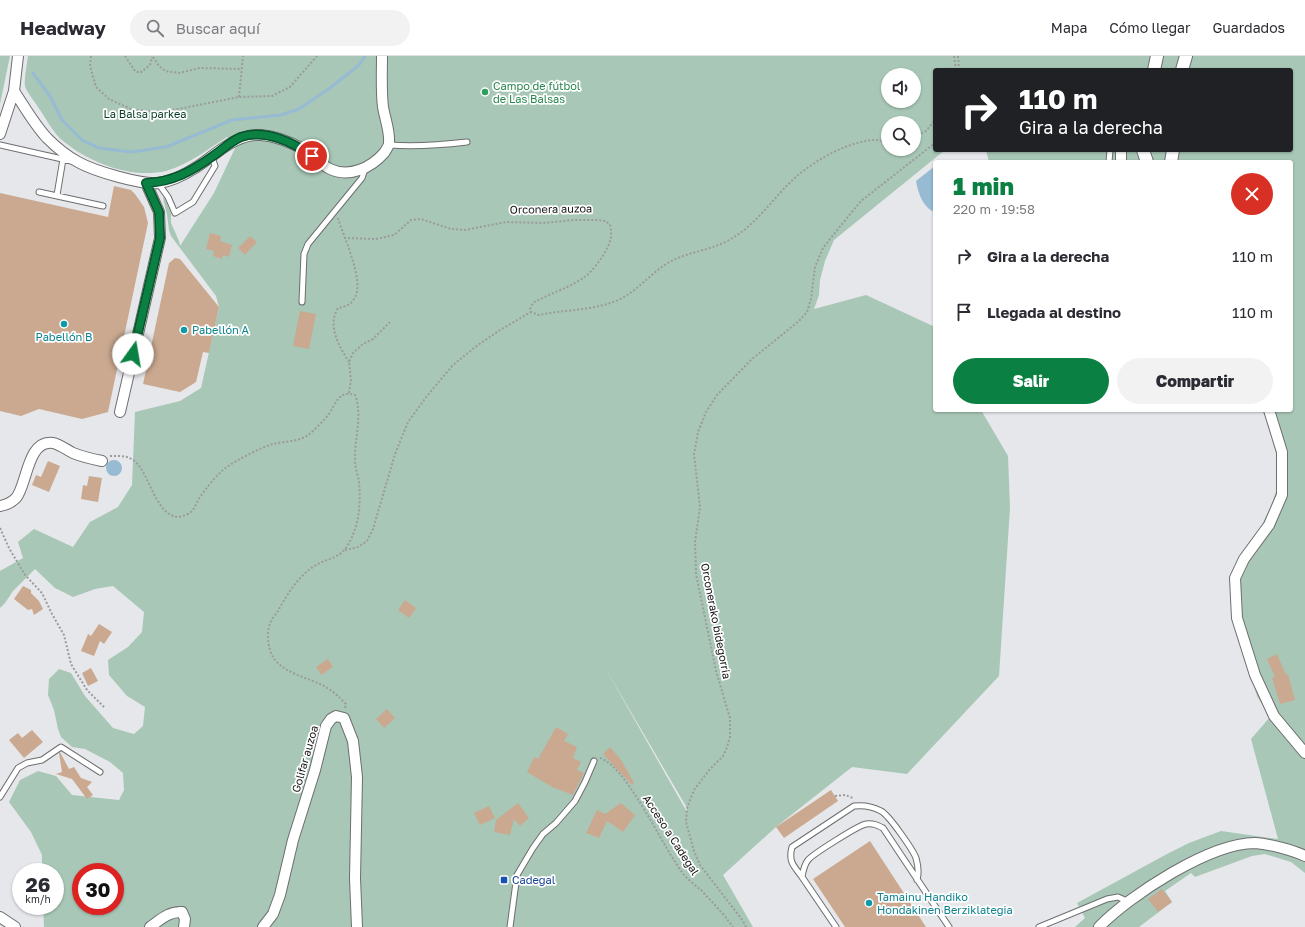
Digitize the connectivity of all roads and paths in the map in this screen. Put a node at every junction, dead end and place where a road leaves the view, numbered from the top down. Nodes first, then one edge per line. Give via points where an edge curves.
1 (18, 56) edge
2 (91, 56) edge
3 (125, 56) edge
4 (153, 56) edge
5 (243, 56) edge
6 (317, 56) edge
7 (382, 56) edge
8 (954, 56) edge
9 (958, 56) edge
10 (1156, 56) edge
11 (1186, 56) edge
12 (956, 68) edge
13 (959, 68) edge
14 (1149, 68) edge
15 (1154, 68) edge
16 (1183, 68) edge
17 (242, 69) junction
18 (14, 91) junction
19 (239, 97) junction
20 (933, 122) edge
21 (0, 134) edge
22 (921, 134) edge
23 (881, 140) edge
24 (467, 142) dead end
25 (0, 145) edge
26 (390, 145) junction
27 (933, 145) edge
28 (212, 157) junction
29 (63, 159) junction
30 (77, 162) junction
31 (364, 169) junction
32 (146, 183) junction
33 (158, 183) junction
34 (39, 192) dead end
35 (57, 196) junction
36 (103, 206) dead end
37 (335, 210) junction
38 (344, 238) junction
39 (302, 302) dead end
40 (531, 312) junction
41 (390, 322) dead end
42 (349, 362) junction
43 (349, 393) junction
44 (120, 412) dead end
45 (1271, 412) edge
46 (102, 461) joint
47 (0, 506) edge
48 (0, 528) edge
49 (344, 550) junction
50 (105, 708) dead end
51 (344, 718) junction
52 (1305, 753) edge
53 (594, 761) joint
54 (100, 772) dead end
55 (0, 797) edge
56 (1305, 856) edge
57 (802, 877) junction
58 (917, 880) junction
59 (1129, 902) junction
60 (0, 917) edge
61 (15, 927) edge
62 (150, 927) edge
63 (184, 927) edge
64 (264, 927) edge
65 (357, 927) edge
66 (510, 927) edge
67 (733, 927) edge
68 (746, 927) edge
69 (836, 927) edge
70 (949, 927) edge
71 (1039, 927) edge
72 (1099, 927) edge

1 - 18 street
2 - 19 path via 90,66 96,87 109,99 133,110 164,112
3 - 4 path via 140,73 150,66
4 - 17 path via 165,71 180,73 200,68
5 - 17 path
6 - 19 path via 290,87 272,96
7 - 26 street via 381,86
8 - 12 path
9 - 13 path
10 - 14 street
10 - 15 street
11 - 16 street
17 - 19 path
18 - 21 street
18 - 30 street via 47,138
20 - 22 path
23 - 40 path via 857,143 824,157 797,176 749,225 730,240 678,258 657,270 626,296 612,304 539,315
24 - 26 lane via 443,145
25 - 29 lane
26 - 31 street via 384,154
27 - 68 path, Orconerako bidegorria via 861,201 838,229 823,248 815,268 807,312 752,359 717,395 706,412 698,432 694,454 700,508 695,542 696,574 716,671 730,718 730,737 723,756 694,790 687,808 686,822 700,865
28 - 31 street via 233,141 260,135 282,139 330,169 345,173
28 - 33 street via 173,179
28 - 33 lane via 215,166 192,202 175,213
29 - 30 lane
29 - 35 lane
30 - 32 street via 99,171
31 - 37 lane via 362,178
32 - 33 street
32 - 44 street via 159,212 160,238
34 - 35 lane
35 - 36 lane
37 - 38 path
37 - 39 lane via 308,244 304,254
38 - 40 path, Orconera auzoa via 376,239 394,235 411,220 421,219 465,230 506,222 606,221 610,225 612,237 610,245 595,267 576,282 533,303
38 - 42 path via 354,260 357,293 354,300 338,308 333,322 340,348
40 - 49 path via 500,330 453,365 427,396 408,422 367,541
41 - 42 path via 373,339 352,354
42 - 43 path
43 - 46 path via 336,400 328,415 307,436 271,444 224,469 188,514 171,515 163,510 143,471 134,460 124,456 108,457
43 - 49 path via 355,395 358,402 359,420 354,463 359,481 360,509 354,534
45 - 52 street via 1282,452 1282,495 1269,525 1244,559 1235,578 1237,618 1255,675 1274,716
46 - 47 street via 85,458 53,443 44,444 32,456 17,497
48 - 50 path via 25,575 42,593 64,635 71,664 86,690
49 - 51 path via 303,575 290,591 270,625 268,642 273,657 283,666 335,693 346,704
51 - 64 street, Golifar auzoa via 336,716 326,726 280,895 273,914
51 - 65 street via 353,741 357,777
53 - 66 lane via 575,800 543,834 517,875
53 - 67 path, Acceso a Cadegal via 597,757 604,760 619,773 632,789 685,876 724,914
54 - 55 lane via 61,747 42,760 18,768
56 - 59 street via 1255,844 1230,847 1172,872
57 - 58 lane via 803,868 809,859 864,824 874,823 883,828
57 - 58 lane via 791,861 792,847 854,806 864,805 882,811 890,818 916,857 919,874
57 - 69 lane
58 - 70 lane
59 - 71 lane via 1107,898
59 - 72 street
60 - 61 street
62 - 63 street via 176,912 182,912 185,918

